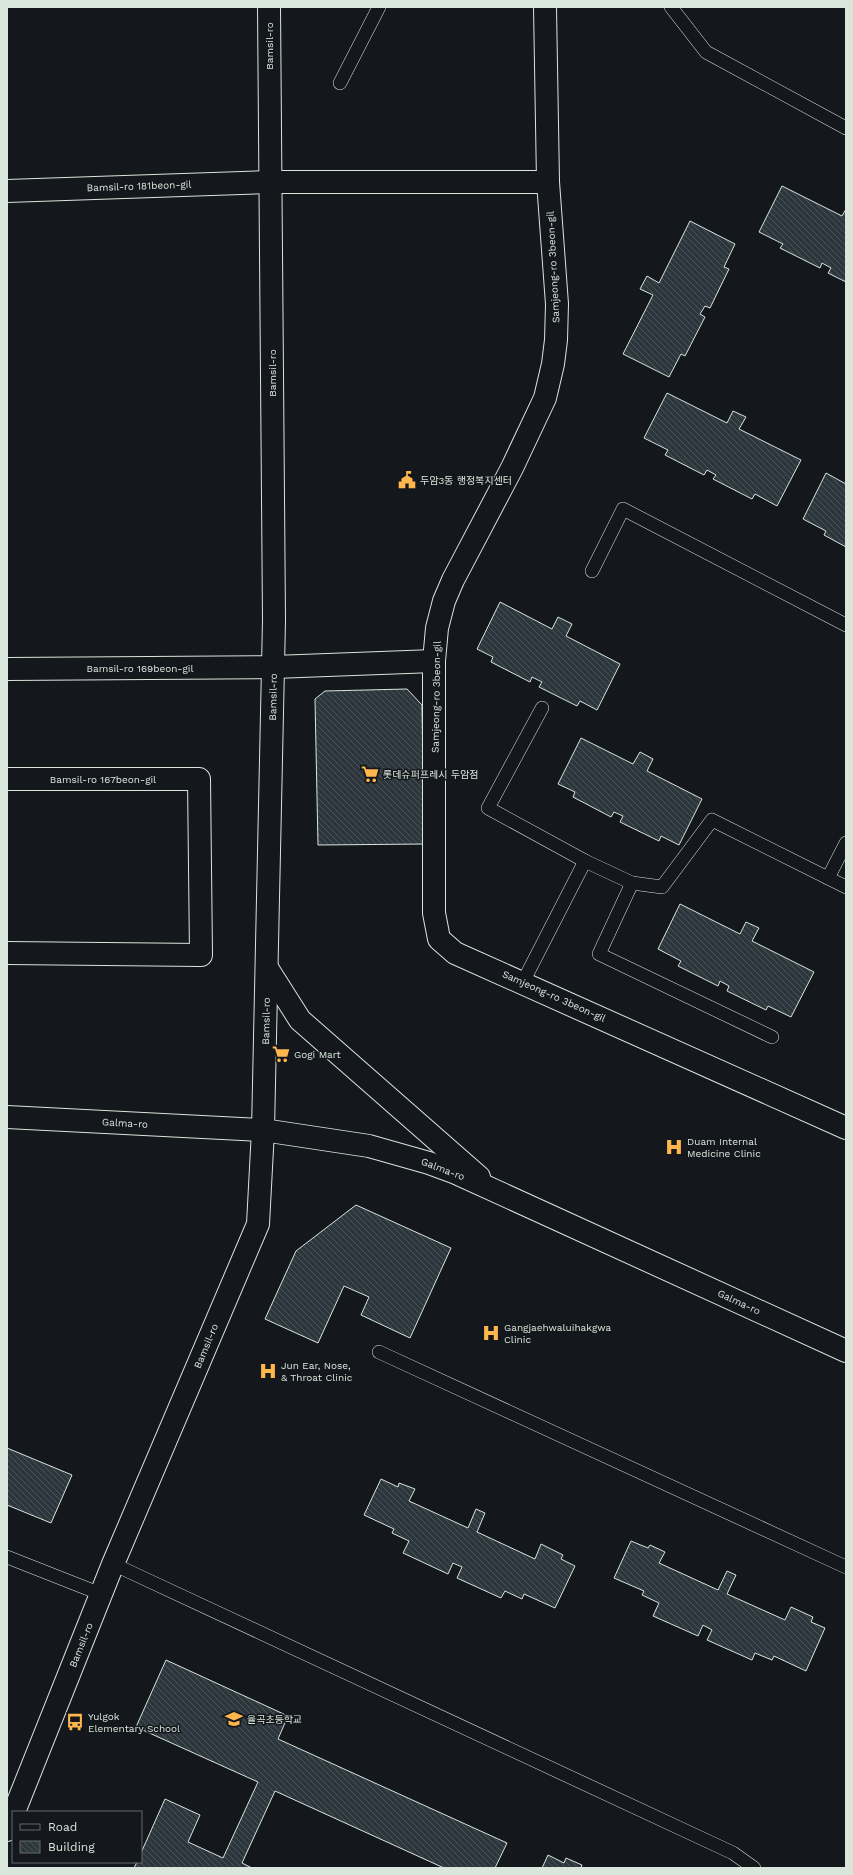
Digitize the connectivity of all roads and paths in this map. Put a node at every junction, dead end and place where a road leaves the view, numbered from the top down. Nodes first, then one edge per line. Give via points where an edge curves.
1 (269, 7) edge
2 (379, 7) edge
3 (545, 7) edge
4 (671, 7) edge
5 (340, 83) dead end
6 (846, 128) edge
7 (270, 182) junction
8 (548, 182) junction
9 (7, 191) edge
10 (592, 571) dead end
11 (846, 625) edge
12 (434, 661) junction
13 (274, 667) junction
14 (7, 669) edge
15 (542, 708) dead end
16 (7, 778) edge
17 (846, 843) edge
18 (585, 861) junction
19 (828, 878) junction
20 (632, 883) junction
21 (846, 887) edge
22 (7, 953) edge
23 (267, 968) junction
24 (523, 982) junction
25 (772, 1038) dead end
26 (7, 1118) edge
27 (846, 1128) edge
28 (263, 1130) junction
29 (495, 1191) junction
30 (846, 1351) edge
31 (379, 1352) dead end
32 (7, 1557) edge
33 (113, 1564) junction
34 (846, 1567) edge
35 (101, 1594) junction
36 (14, 1811) edge
37 (12, 1818) edge
38 (7, 1830) edge
39 (754, 1868) edge

1 - 7 street, Bamsil-ro
2 - 5 lane
3 - 8 street, Samjeong-ro 3beon-gil
4 - 6 lane via 706,52
7 - 8 street
7 - 9 street, Bamsil-ro 181beon-gil
7 - 13 street, Bamsil-ro
8 - 12 street, Samjeong-ro 3beon-gil via 557,304 556,340 550,378 534,423 444,601 437,628
10 - 11 lane via 624,509
12 - 13 street, Bamsil-ro 169beon-gil
12 - 24 street, Samjeong-ro 3beon-gil via 434,913 439,940 456,952
13 - 14 street, Bamsil-ro 169beon-gil
13 - 23 street, Bamsil-ro
15 - 18 lane via 488,808
16 - 22 street, Bamsil-ro 167beon-gil via 199,779 201,955
17 - 19 lane
18 - 20 lane
18 - 24 lane
19 - 20 lane via 712,820 662,887
19 - 21 lane
20 - 25 lane via 599,954
23 - 28 street, Bamsil-ro
23 - 29 street via 300,1020
24 - 27 street, Samjeong-ro 3beon-gil
26 - 28 street, Galma-ro
28 - 29 street, Galma-ro via 369,1146 429,1163
28 - 33 street, Bamsil-ro via 258,1224
29 - 30 street, Galma-ro
31 - 34 lane
32 - 35 lane
33 - 35 street, Bamsil-ro
33 - 39 lane via 734,1853
35 - 36 street, Bamsil-ro
37 - 38 street

